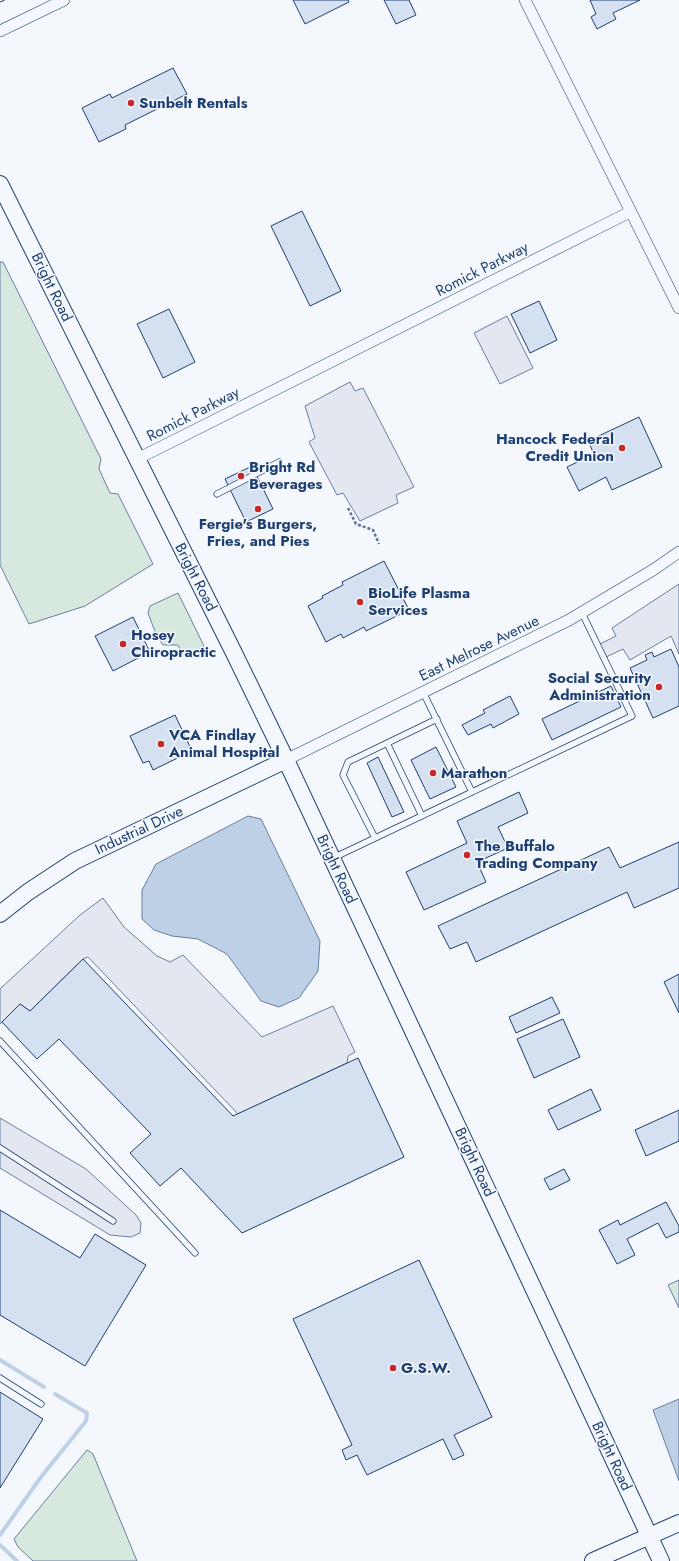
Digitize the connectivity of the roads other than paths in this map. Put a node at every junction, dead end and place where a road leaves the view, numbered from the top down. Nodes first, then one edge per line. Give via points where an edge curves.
1 (64, 0) edge
2 (525, 0) edge
3 (0, 31) edge
4 (0, 184) edge
5 (630, 212) junction
6 (679, 308) edge
7 (137, 459) junction
8 (279, 462) dead end
9 (217, 494) dead end
10 (679, 552) edge
11 (582, 612) junction
12 (423, 692) junction
13 (437, 720) junction
14 (387, 743) junction
15 (286, 760) junction
16 (472, 792) junction
17 (422, 816) junction
18 (375, 838) junction
19 (332, 858) junction
20 (0, 914) edge
21 (0, 1041) edge
22 (0, 1148) edge
23 (113, 1221) dead end
24 (195, 1253) dead end
25 (0, 1378) edge
26 (41, 1404) dead end
27 (679, 1523) edge
28 (648, 1535) junction
29 (593, 1561) edge
30 (661, 1561) edge

1 - 3 street
2 - 5 street
4 - 7 main road, Bright Road
5 - 6 street
5 - 7 street, Romick Parkway
7 - 15 main road, Bright Road
8 - 9 lane
10 - 11 street, East Melrose Avenue
11 - 12 street, East Melrose Avenue
11 - 16 lane via 632,716
12 - 13 lane
12 - 15 street, East Melrose Avenue
13 - 14 lane
13 - 16 lane
14 - 17 lane
14 - 18 lane via 348,762 343,775
15 - 19 main road, Bright Road
15 - 20 main road, Industrial Drive via 75,861
16 - 17 lane
17 - 18 lane
18 - 19 lane
19 - 28 main road, Bright Road
21 - 24 lane
22 - 23 lane
25 - 26 lane
27 - 28 main road
28 - 29 main road
28 - 30 main road, Bright Road

